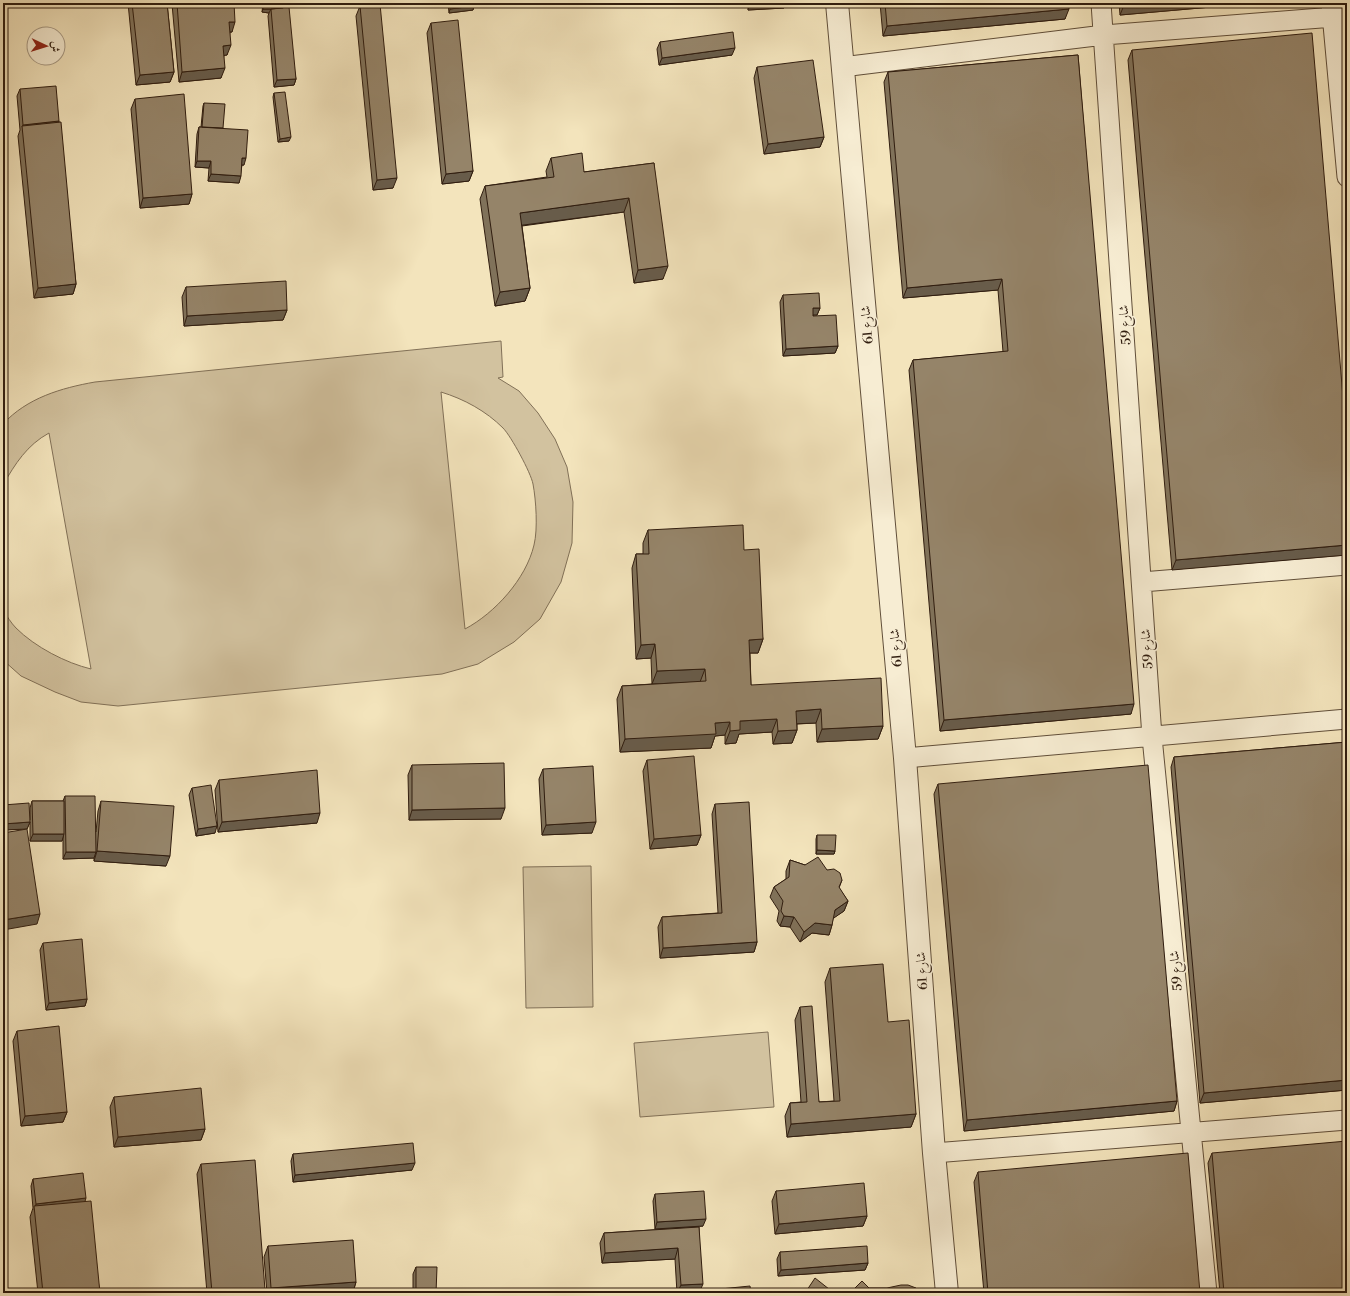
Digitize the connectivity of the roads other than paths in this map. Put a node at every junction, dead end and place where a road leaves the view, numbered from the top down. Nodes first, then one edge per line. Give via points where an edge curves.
1 (837, 3) edge
2 (1101, 3) edge
3 (1337, 12) edge
4 (1104, 35) junction
5 (842, 67) junction
6 (1347, 178) edge
7 (1347, 565) edge
8 (1142, 582) junction
9 (1347, 719) edge
10 (1152, 737) junction
11 (905, 758) junction
12 (1347, 1120) edge
13 (1191, 1133) junction
14 (934, 1153) junction
15 (947, 1293) edge
16 (1207, 1293) edge

1 - 5 street, شارع 61
2 - 4 street, شارع 59
3 - 4 street
3 - 6 street
4 - 5 street
4 - 8 street, شارع 59
5 - 11 street, شارع 61
7 - 8 street
8 - 10 street, شارع 59
9 - 10 street
10 - 11 street
10 - 13 street, شارع 59
11 - 14 street, شارع 61
12 - 13 street
13 - 14 street
13 - 16 street, شارع 59
14 - 15 street, شارع 61

